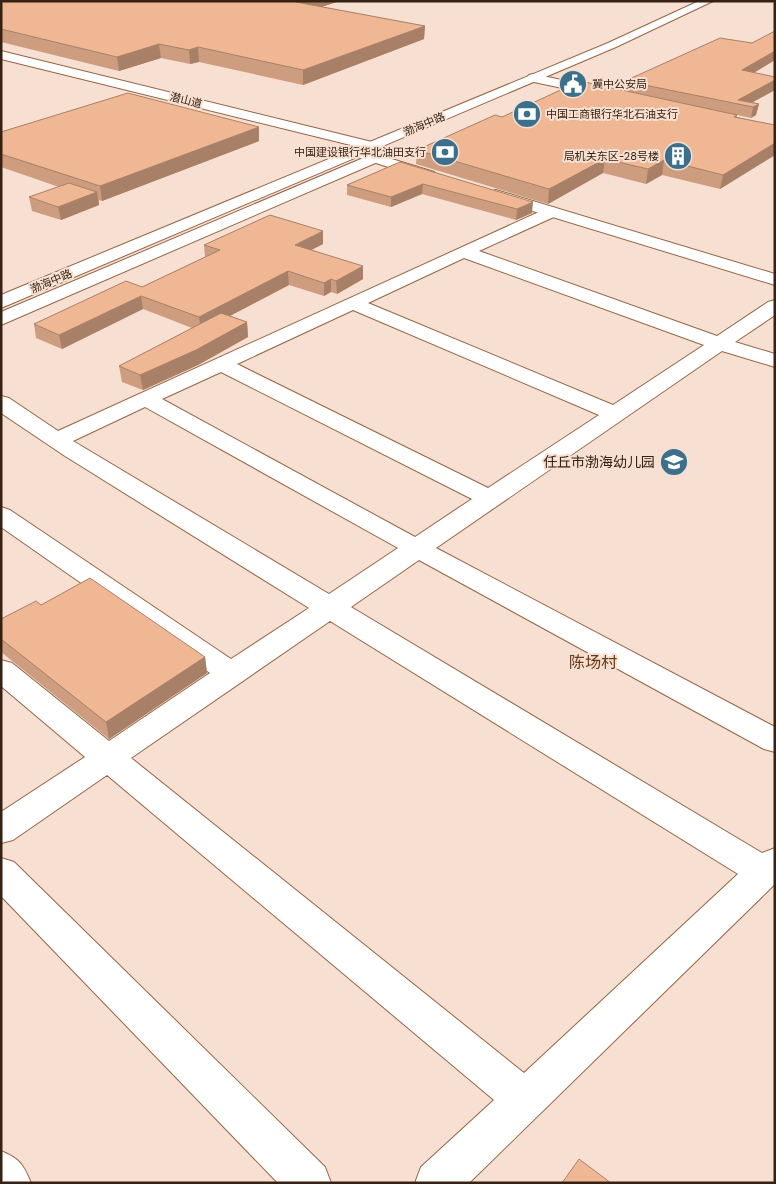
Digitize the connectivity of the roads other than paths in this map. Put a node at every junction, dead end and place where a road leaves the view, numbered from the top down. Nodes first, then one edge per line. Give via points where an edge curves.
1 (690, 1) edge
2 (708, 1) edge
3 (1, 55) edge
4 (1, 61) edge
5 (533, 78) junction
6 (620, 96) edge
7 (360, 149) junction
8 (441, 178) edge
9 (478, 190) edge
10 (550, 212) junction
11 (464, 252) junction
12 (775, 280) edge
13 (1, 289) edge
14 (1, 302) edge
15 (352, 303) junction
16 (775, 306) edge
17 (1, 319) edge
18 (720, 344) junction
19 (775, 361) edge
20 (221, 364) junction
21 (146, 399) junction
22 (1, 403) edge
23 (616, 414) junction
24 (56, 440) junction
25 (491, 499) junction
26 (1, 515) edge
27 (418, 549) junction
28 (330, 608) junction
29 (1, 670) edge
30 (232, 674) junction
31 (775, 741) edge
32 (109, 758) junction
33 (1, 830) edge
34 (769, 867) edge
35 (1, 872) edge
36 (524, 1099) junction
37 (1, 1173) edge
38 (9, 1183) edge
39 (309, 1183) edge
40 (437, 1183) edge

1 - 7 street, 渤海中路
2 - 5 street, 渤海中路
3 - 7 street, 潜山道
4 - 7 street, 潜山道
5 - 6 street
5 - 7 street, 渤海中路
7 - 8 street
7 - 13 street, 渤海中路
7 - 14 street, 渤海中路
7 - 17 street
9 - 10 street
10 - 11 street
10 - 12 street
11 - 15 street
11 - 18 street
15 - 20 street
15 - 23 street
16 - 18 street
18 - 19 street
18 - 23 street
20 - 21 street
20 - 25 street
21 - 24 street
21 - 27 street
22 - 24 street
23 - 25 street
24 - 28 street
25 - 27 street
26 - 30 street
27 - 28 street
27 - 31 street
28 - 30 street
28 - 34 street
29 - 32 street
30 - 32 street
32 - 33 street
32 - 36 street
34 - 36 street
35 - 39 street
36 - 40 street
37 - 38 street

